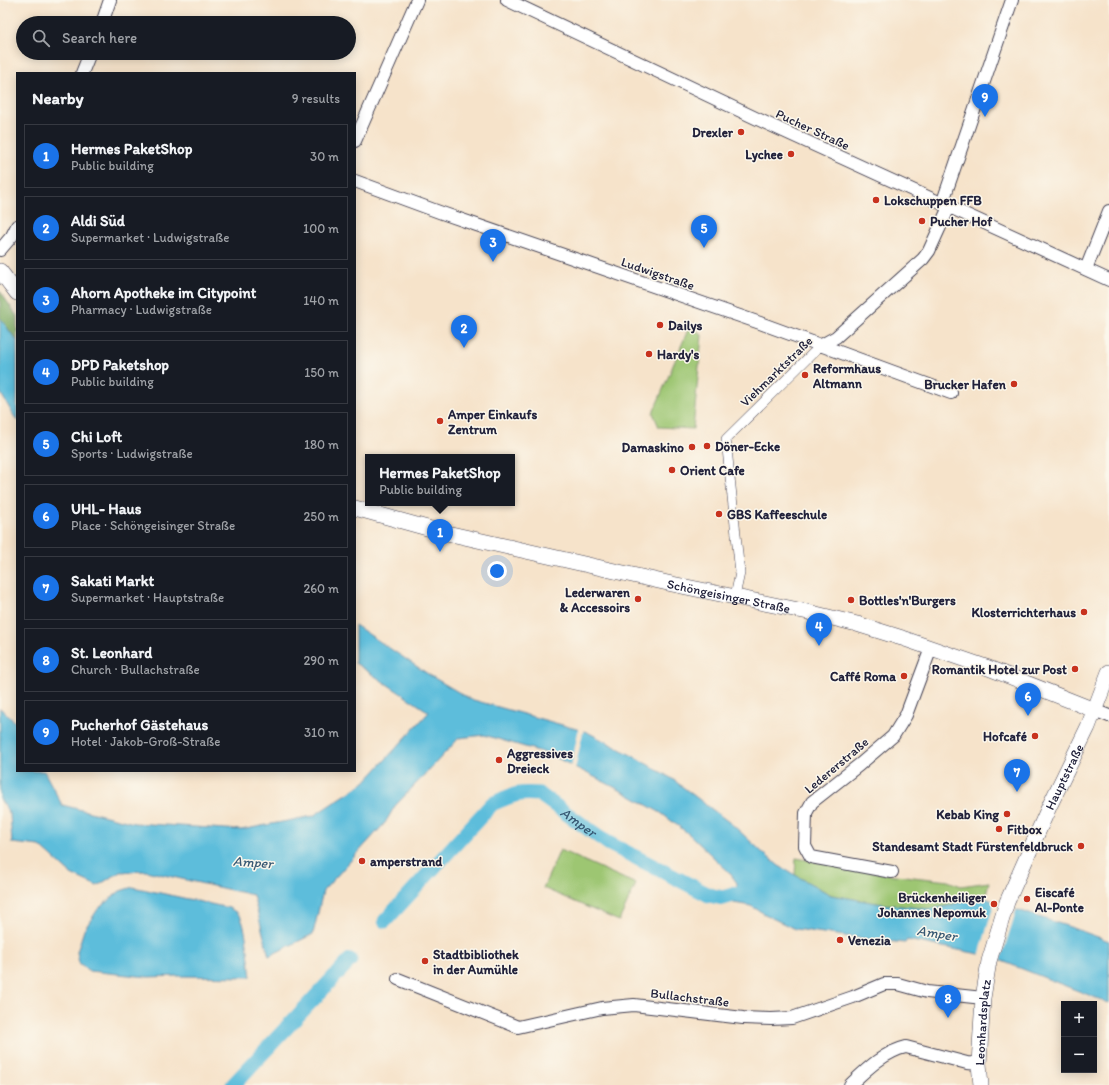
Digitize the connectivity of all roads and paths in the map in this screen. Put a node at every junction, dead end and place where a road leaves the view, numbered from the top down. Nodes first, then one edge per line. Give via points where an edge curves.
1 (110, 0) edge
2 (417, 0) edge
3 (507, 0) edge
4 (1012, 0) edge
5 (521, 3) edge
6 (104, 16) edge
7 (87, 60) edge
8 (82, 72) edge
9 (356, 139) edge
10 (356, 181) edge
11 (946, 206) junction
12 (1109, 210) edge
13 (16, 228) edge
14 (0, 250) edge
15 (1086, 269) junction
16 (0, 271) edge
17 (1109, 280) edge
18 (16, 292) edge
19 (820, 346) junction
20 (951, 393) dead end
21 (356, 508) edge
22 (735, 596) junction
23 (931, 648) junction
24 (1109, 672) edge
25 (1094, 710) junction
26 (1109, 716) edge
27 (892, 872) dead end
28 (990, 961) joint
29 (398, 979) dead end
30 (983, 998) junction
31 (979, 1064) junction
32 (850, 1085) edge
33 (981, 1085) edge

1 - 6 street
2 - 9 street
3 - 5 street, Pucher Straße
4 - 11 street, Viehmarktstraße
5 - 11 street, Pucher Straße via 772,126
7 - 8 street
10 - 19 street, Ludwigstraße
11 - 15 street, Pucher Straße
11 - 19 street, Viehmarktstraße via 929,251 923,259 836,337
12 - 15 street
13 - 14 street
15 - 17 street, Pucher Straße
16 - 18 street
19 - 20 street, Ludwigstraße
19 - 22 street, Viehmarktstraße via 726,439 740,574
21 - 22 street, Schöngeisinger Straße via 438,531
22 - 23 street, Schöngeisinger Straße via 857,624
23 - 25 street, Schöngeisinger Straße
23 - 27 street, Ledererstraße via 906,715 893,736 812,802 806,813 805,846 811,857
24 - 25 street, Hauptstraße
25 - 26 street
25 - 28 street, Hauptstraße via 1007,902
28 - 30 street, Leonhardsplatz
29 - 30 street, Bullachstraße via 518,1027 602,1008 634,1004 743,1018 792,1018 884,984
30 - 31 street, Leonhardsplatz
31 - 32 street via 906,1047 888,1054
31 - 33 street, Leonhardsplatz

